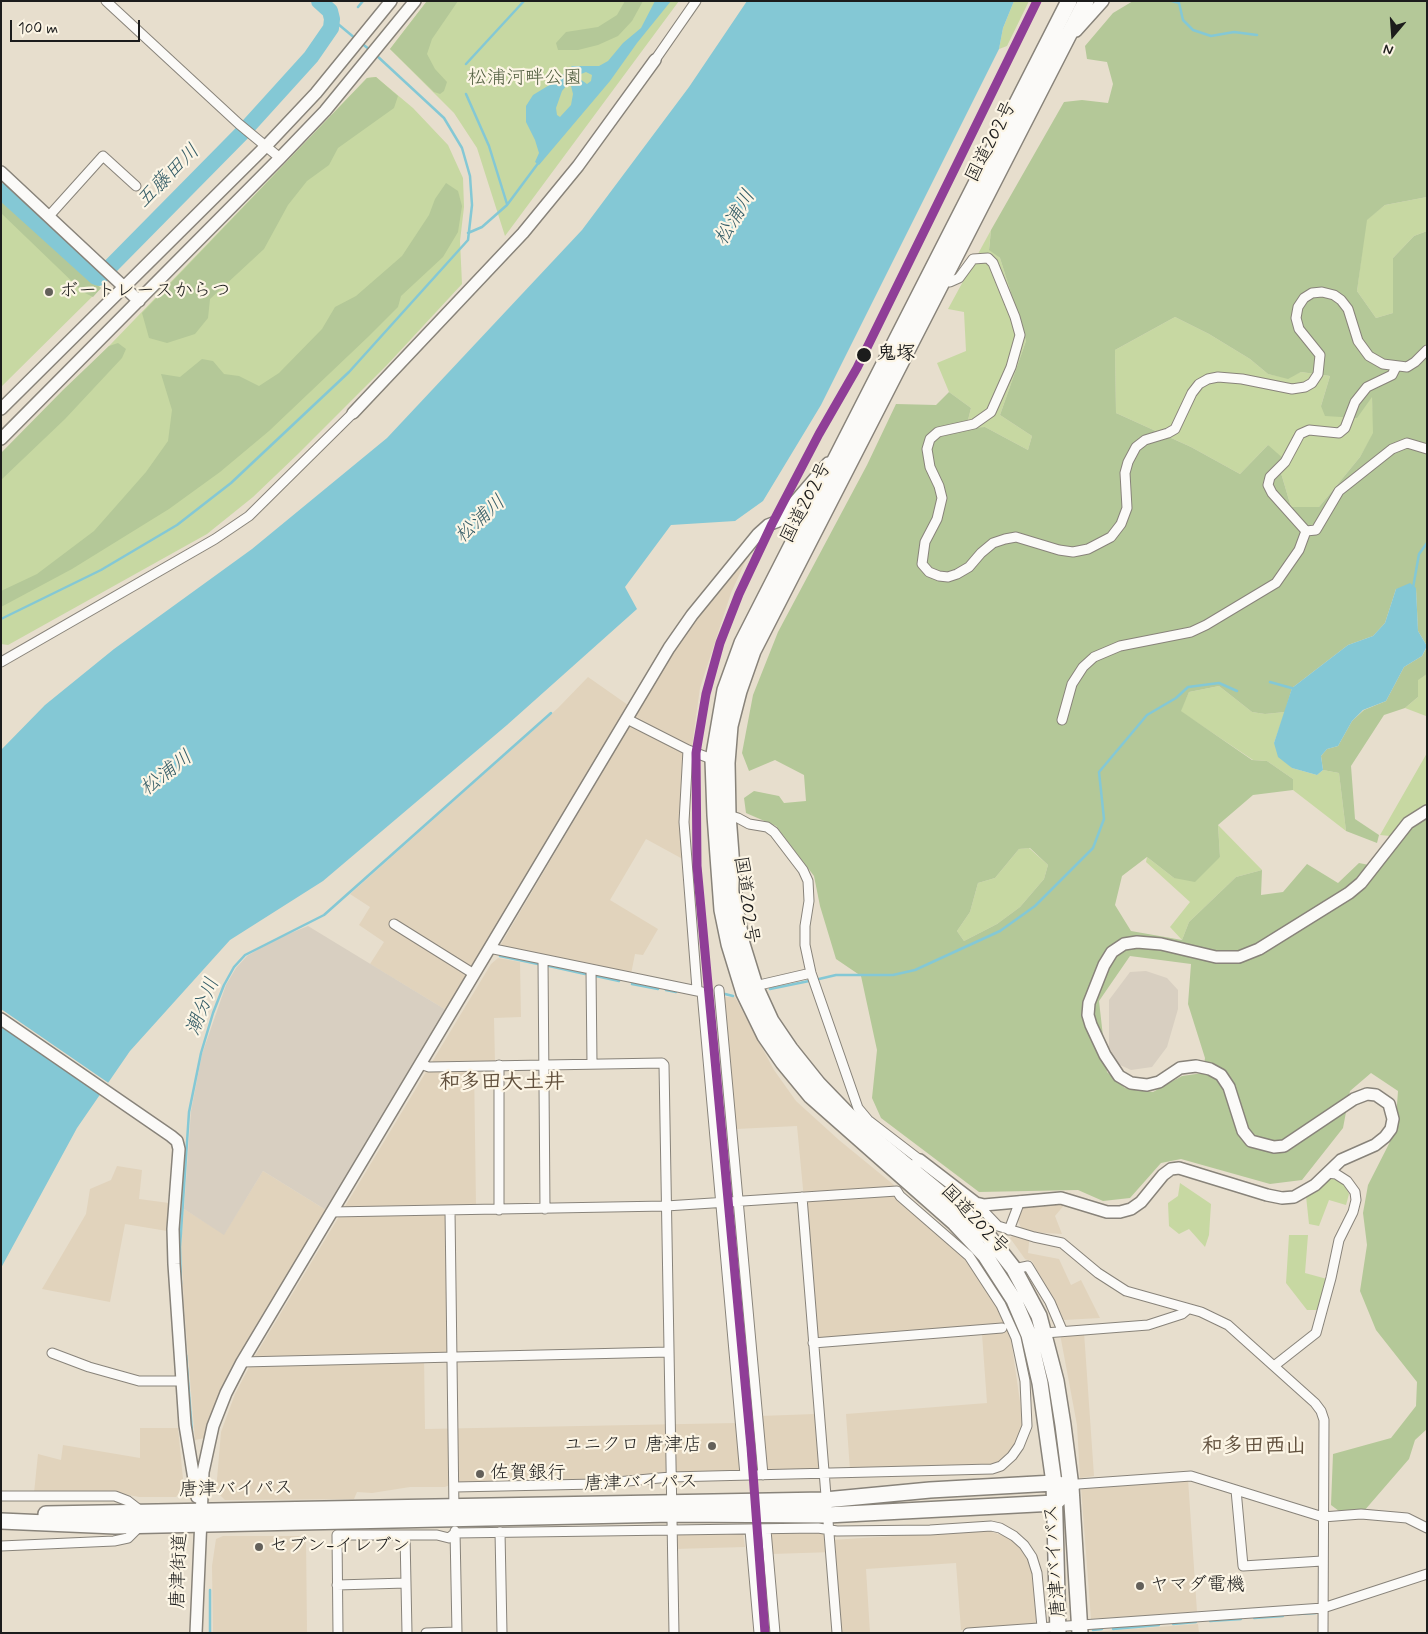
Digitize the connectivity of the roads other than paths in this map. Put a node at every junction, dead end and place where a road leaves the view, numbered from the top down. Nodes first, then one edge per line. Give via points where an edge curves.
1 (106, 1) edge
2 (391, 1) edge
3 (415, 1) edge
4 (696, 1) edge
5 (1069, 1) edge
6 (1086, 1) edge
7 (1104, 1) edge
8 (1064, 44) junction
9 (655, 60) joint
10 (266, 146) junction
11 (280, 158) junction
12 (1, 172) edge
13 (136, 186) dead end
14 (49, 216) junction
15 (944, 281) junction
16 (126, 288) junction
17 (139, 301) junction
18 (1427, 350) edge
19 (1396, 367) junction
20 (1, 409) edge
21 (353, 413) joint
22 (1, 439) edge
23 (841, 448) junction
24 (1427, 449) edge
25 (838, 488) junction
26 (808, 512) junction
27 (777, 522) junction
28 (1306, 531) junction
29 (1, 662) edge
30 (628, 719) junction
31 (1062, 720) dead end
32 (688, 750) junction
33 (720, 761) junction
34 (1427, 811) edge
35 (728, 815) junction
36 (394, 924) dead end
37 (489, 948) junction
38 (543, 960) junction
39 (591, 970) junction
40 (811, 973) junction
41 (474, 974) junction
42 (755, 986) junction
43 (697, 989) junction
44 (719, 990) dead end
45 (1, 1020) edge
46 (420, 1064) junction
47 (543, 1064) junction
48 (592, 1064) junction
49 (499, 1065) junction
50 (852, 1111) junction
51 (1326, 1173) junction
52 (909, 1176) junction
53 (802, 1198) junction
54 (739, 1202) junction
55 (1020, 1202) junction
56 (721, 1203) junction
57 (976, 1203) junction
58 (666, 1206) junction
59 (545, 1209) junction
60 (499, 1210) junction
61 (450, 1211) junction
62 (332, 1212) junction
63 (1009, 1230) junction
64 (1014, 1269) junction
65 (1188, 1309) junction
66 (1054, 1312) junction
67 (1039, 1316) junction
68 (1002, 1328) dead end
69 (1062, 1330) junction
70 (1045, 1334) junction
71 (1023, 1336) junction
72 (813, 1343) junction
73 (668, 1352) junction
74 (52, 1353) dead end
75 (452, 1356) junction
76 (242, 1362) junction
77 (1274, 1366) junction
78 (181, 1381) junction
79 (1046, 1425) junction
80 (1027, 1426) junction
81 (823, 1474) junction
82 (763, 1475) junction
83 (746, 1476) junction
84 (670, 1477) junction
85 (1054, 1483) junction
86 (454, 1487) junction
87 (1071, 1487) junction
88 (1236, 1490) junction
89 (1, 1496) edge
90 (1055, 1503) junction
91 (672, 1509) junction
92 (826, 1515) junction
93 (1, 1516) edge
94 (1322, 1517) junction
95 (200, 1518) junction
96 (141, 1519) junction
97 (1, 1520) edge
98 (454, 1520) junction
99 (1427, 1528) edge
100 (750, 1530) junction
101 (766, 1530) junction
102 (672, 1531) junction
103 (500, 1532) junction
104 (405, 1534) junction
105 (1, 1546) edge
106 (1322, 1561) junction
107 (1427, 1574) edge
108 (406, 1583) junction
109 (338, 1585) junction
110 (1323, 1608) junction
111 (1042, 1627) junction
112 (1058, 1629) edge
113 (1080, 1629) edge
114 (456, 1632) edge
115 (196, 1633) edge
116 (338, 1633) edge
117 (407, 1633) edge
118 (426, 1633) edge
119 (502, 1633) edge
120 (674, 1633) edge
121 (759, 1633) edge
122 (775, 1633) edge
123 (837, 1633) edge
124 (968, 1633) edge
125 (1323, 1633) edge

1 - 10 street via 238,124
2 - 10 street via 348,55
3 - 11 street via 362,67
4 - 9 street
5 - 23 highway, 国道202号
6 - 8 highway, 国道202号
7 - 8 street
8 - 15 highway, 国道202号
9 - 21 street via 578,166 523,233
10 - 11 street
10 - 16 street
11 - 17 street
12 - 14 street
13 - 14 street via 103,156
14 - 16 street
15 - 19 street via 959,278 972,259 988,258 993,262 1020,334 1011,367 991,412 974,424 938,432 930,439 927,449 930,467 942,498 937,518 925,542 922,564 939,576 958,574 987,548 1005,538 1016,537 1073,552 1088,549 1111,537 1127,508 1125,473 1136,447 1145,440 1175,429 1199,384 1218,377 1292,389 1305,388 1312,383 1318,374 1320,355 1299,329 1296,318 1301,302 1312,293 1328,293 1342,300 1358,341 1368,356
15 - 25 highway, 国道202号
16 - 17 street
16 - 20 street
17 - 22 street
18 - 19 street via 1415,362
19 - 28 street via 1392,375 1367,387 1355,402 1345,428 1339,433 1309,430 1300,434 1285,462 1270,477 1268,485 1272,493
21 - 29 street via 249,516 215,539
23 - 26 highway, 国道202号
23 - 27 street
24 - 28 street via 1407,443 1392,449 1339,491 1316,530
25 - 26 street
25 - 33 highway, 国道202号 via 753,652
26 - 27 street
26 - 33 highway, 国道202号 via 742,643 725,690 717,726
27 - 30 street via 758,534 692,615
28 - 31 street via 1299,550 1276,583 1206,625 1191,632 1120,646 1094,657 1072,684
30 - 32 street
30 - 37 street
32 - 33 street
32 - 43 street via 684,822
33 - 35 highway, 国道202号
33 - 52 highway, 国道202号 via 714,815 722,910 744,993 765,1036 811,1096
34 - 51 street via 1408,823 1361,883 1349,893 1259,949 1239,957 1216,957 1161,944 1124,944 1112,952 1104,965 1089,1003 1091,1025 1119,1076 1131,1083 1147,1085 1159,1082 1180,1068 1196,1066 1210,1069 1221,1075 1229,1087 1243,1131 1251,1141 1262,1145 1284,1146 1354,1099 1367,1094 1384,1098 1393,1111 1391,1129 1385,1137 1341,1160
35 - 40 street via 774,832 803,870 808,888 805,935
35 - 42 highway, 国道202号 via 735,907
36 - 41 street
37 - 38 street
37 - 41 street
38 - 39 street
38 - 47 street
39 - 43 street
39 - 48 street
40 - 42 street
40 - 50 street
41 - 46 street
42 - 50 highway, 国道202号 via 771,1020 790,1049 818,1084
43 - 56 street via 702,992
44 - 54 street
45 - 78 street via 172,1136 179,1149 173,1230
46 - 49 street
46 - 62 street
47 - 48 street
47 - 49 street
47 - 59 street
48 - 58 street via 662,1062 664,1065
49 - 60 street
50 - 52 highway, 国道202号
51 - 55 street via 1294,1197 1267,1195 1179,1168 1163,1175 1141,1202 1120,1212 1106,1212 1061,1198
51 - 77 street via 1336,1174 1347,1181 1355,1192 1353,1212 1339,1240 1316,1333
52 - 53 street
52 - 57 street
52 - 64 highway, 国道202号 via 958,1208 989,1237
52 - 71 highway, 国道202号 via 924,1206 955,1223 986,1255 1014,1300
53 - 54 street
53 - 72 street
54 - 56 street
54 - 82 street
55 - 57 street
55 - 63 street
56 - 58 street
56 - 83 street
57 - 63 street via 998,1226
58 - 59 street
58 - 73 street
59 - 60 street
60 - 61 street
61 - 62 street
61 - 75 street
62 - 76 street
63 - 65 street via 1062,1243 1126,1291
64 - 66 street via 1028,1266
64 - 67 highway, 国道202号
65 - 69 street via 1148,1325
65 - 77 street via 1228,1325
66 - 67 street
66 - 69 street
67 - 70 highway, 国道202号
68 - 72 street
69 - 70 street
70 - 87 highway, 国道202号 via 1056,1381
71 - 79 highway, 国道202号
71 - 80 street
72 - 81 street
73 - 75 street
73 - 84 street
74 - 78 street via 139,1380
75 - 76 street
75 - 86 street
76 - 95 street via 213,1426 203,1472
77 - 94 street via 1322,1411
78 - 95 street
79 - 80 street
79 - 85 highway, 国道202号
80 - 81 street via 1012,1456 992,1469
81 - 82 street
81 - 92 street
82 - 83 street
83 - 84 street
84 - 86 street via 596,1484
84 - 91 street
85 - 87 highway, 唐津バイパス
85 - 90 highway, 国道202号
85 - 92 highway, 唐津バイパス via 930,1490
86 - 98 street
87 - 88 street via 1191,1476
87 - 90 highway, 唐津バイパス
87 - 113 highway, 唐津バイパス
88 - 94 street
88 - 106 street via 1243,1566
89 - 96 street via 115,1496 128,1501
90 - 92 highway, 唐津バイパス
90 - 112 highway, 唐津バイパス
91 - 92 highway, 唐津バイパス
91 - 98 highway, 唐津バイパス
91 - 102 street
92 - 101 street via 818,1528
92 - 111 street via 1000,1528 1024,1545 1032,1557 1037,1573
92 - 123 street
93 - 96 highway, 唐津バイパス
94 - 99 street via 1361,1514 1407,1518
94 - 106 street
95 - 96 highway, 唐津バイパス
95 - 98 highway, 唐津バイパス
95 - 115 street, 唐津街道
96 - 97 highway, 唐津バイパス
96 - 105 street via 128,1538 114,1541
98 - 103 street
98 - 104 street via 449,1538
98 - 114 street
100 - 101 street
100 - 102 street
100 - 121 street
101 - 122 street
102 - 103 street
102 - 120 street
103 - 119 street
104 - 108 street
104 - 109 street via 337,1535
106 - 110 street
107 - 110 street
108 - 109 street
108 - 117 street
109 - 116 street
110 - 113 street
110 - 125 street
111 - 112 street
111 - 124 street
112 - 113 street
114 - 118 street

